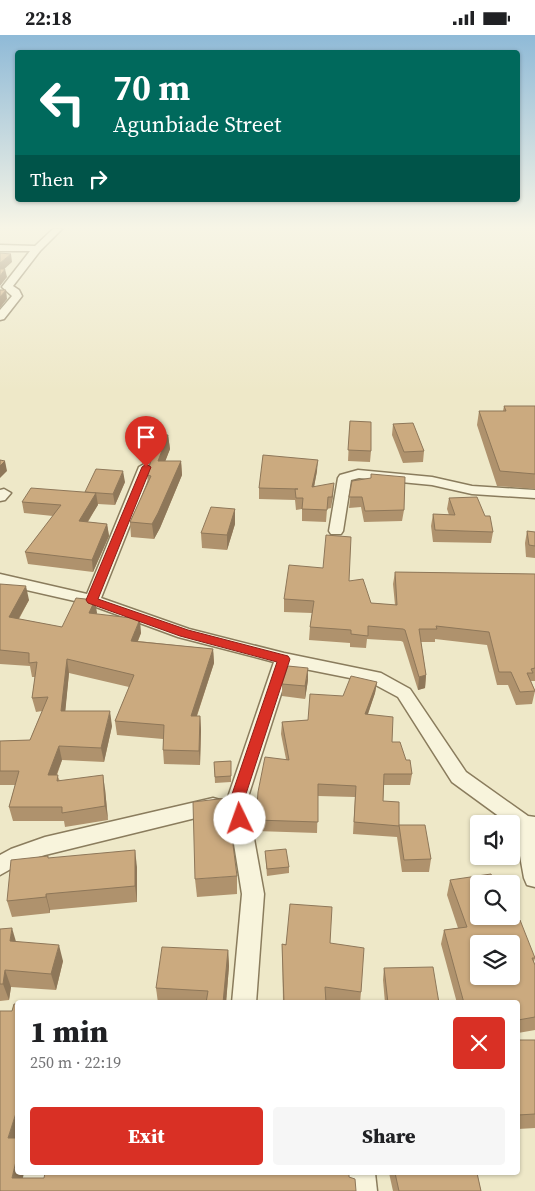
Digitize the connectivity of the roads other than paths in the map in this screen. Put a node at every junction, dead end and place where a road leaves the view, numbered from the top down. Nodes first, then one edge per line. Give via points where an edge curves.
1 (4, 287) edge
2 (0, 317) edge
3 (146, 467) dead end
4 (535, 493) edge
5 (336, 531) dead end
6 (0, 579) edge
7 (92, 600) junction
8 (284, 659) junction
9 (237, 800) junction
10 (529, 824) edge
11 (0, 866) edge
12 (535, 878) edge
13 (244, 1000) edge
14 (38, 1175) edge
15 (361, 1175) edge
16 (34, 1191) edge
17 (363, 1191) edge

1 - 2 street via 16,291 17,296
3 - 7 street
4 - 5 street via 496,493 432,481 358,474 345,478
6 - 7 street
7 - 8 street via 184,633
8 - 9 street
8 - 10 street via 375,677 404,693 459,777
9 - 11 street via 45,846 18,855
9 - 13 street via 253,894
10 - 12 street
14 - 16 street
15 - 17 street

